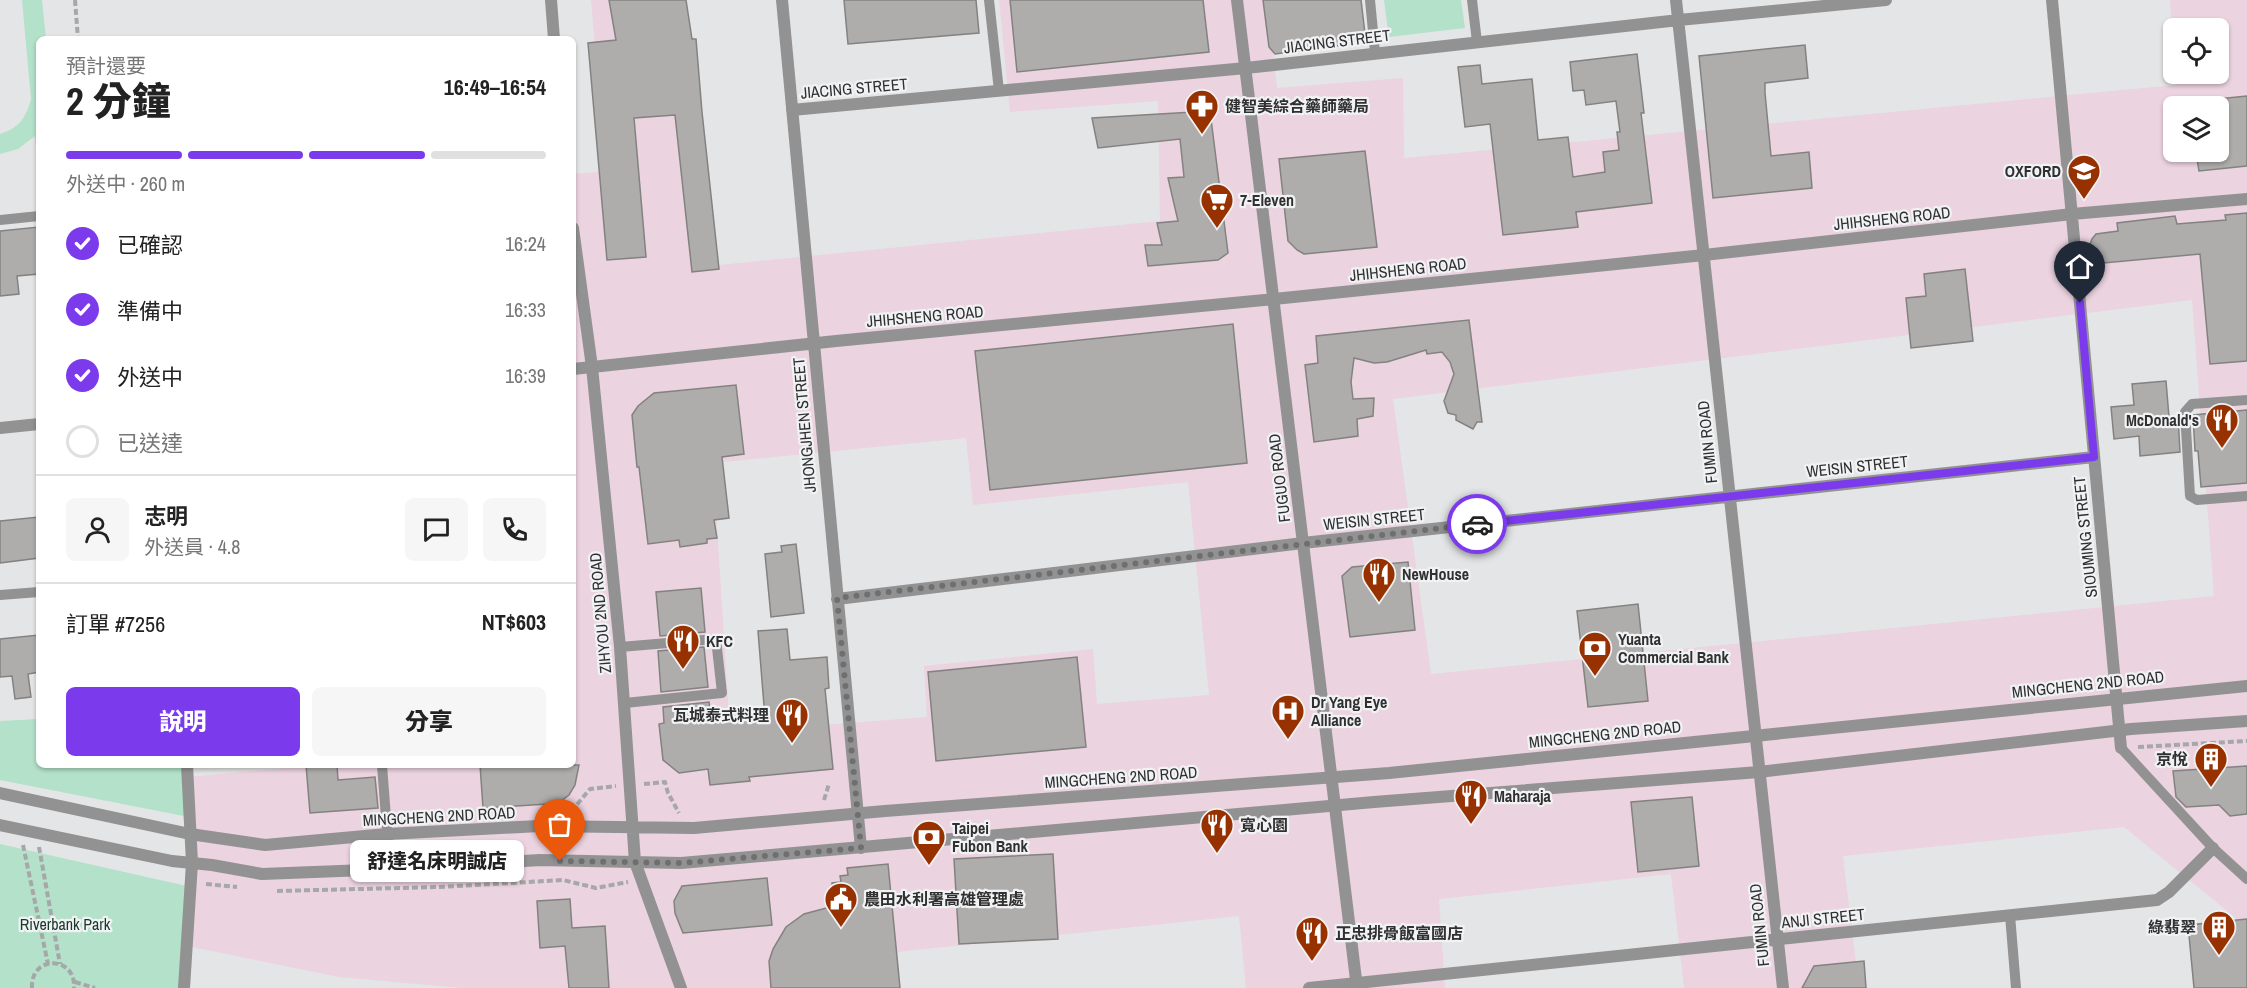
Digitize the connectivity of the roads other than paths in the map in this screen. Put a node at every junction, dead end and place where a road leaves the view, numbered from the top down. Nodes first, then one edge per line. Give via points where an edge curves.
1 (551, 0) edge
2 (782, 0) edge
3 (989, 0) edge
4 (1238, 0) edge
5 (1370, 0) edge
6 (1472, 0) edge
7 (1676, 0) edge
8 (1886, 0) edge
9 (2052, 0) edge
10 (1679, 20) junction
11 (554, 36) edge
12 (1477, 42) junction
13 (1375, 52) junction
14 (1246, 68) junction
15 (999, 91) junction
16 (792, 110) junction
17 (2247, 199) edge
18 (2072, 214) junction
19 (36, 216) edge
20 (0, 220) edge
21 (576, 250) edge
22 (1704, 255) junction
23 (1274, 299) junction
24 (814, 343) junction
25 (592, 367) junction
26 (576, 369) edge
27 (2247, 400) edge
28 (36, 424) edge
29 (0, 428) edge
30 (2094, 457) junction
31 (1730, 496) junction
32 (2247, 496) edge
33 (1304, 543) junction
34 (36, 592) edge
35 (0, 595) edge
36 (837, 598) junction
37 (620, 647) junction
38 (2247, 686) edge
39 (2116, 698) junction
40 (625, 703) junction
41 (2247, 721) edge
42 (2119, 731) junction
43 (1755, 735) junction
44 (2121, 748) joint
45 (187, 768) edge
46 (382, 768) edge
47 (1759, 772) junction
48 (1331, 777) junction
49 (0, 793) edge
50 (1335, 806) junction
51 (858, 813) junction
52 (0, 825) edge
53 (632, 827) junction
54 (190, 834) junction
55 (387, 834) junction
56 (861, 848) junction
57 (2213, 848) junction
58 (635, 862) junction
59 (192, 863) junction
60 (390, 870) junction
61 (2247, 879) edge
62 (2010, 915) junction
63 (1777, 939) junction
64 (1356, 985) edge
65 (184, 988) edge
66 (681, 988) edge
67 (1309, 988) edge
68 (1783, 988) edge
69 (2016, 988) edge

1 - 11 street
2 - 16 street, JHONGJHEN STREET
3 - 15 lane
4 - 14 street, FUGUO ROAD
5 - 13 lane
6 - 12 lane
7 - 10 street, FUMIN ROAD
8 - 10 street, JIACING STREET
9 - 18 street, SIOUMING STREET
10 - 12 street, JIACING STREET
10 - 22 street, FUMIN ROAD
12 - 13 street, JIACING STREET
13 - 14 street, JIACING STREET
14 - 15 street, JIACING STREET
14 - 23 street, FUGUO ROAD
15 - 16 street, JIACING STREET
16 - 24 street, JHONGJHEN STREET
17 - 18 street, JHIHSHENG ROAD
18 - 22 street, JHIHSHENG ROAD
18 - 30 street, SIOUMING STREET
19 - 20 lane
21 - 25 street, ZIHYOU 2ND ROAD
22 - 23 street, JHIHSHENG ROAD
22 - 31 street, FUMIN ROAD
23 - 24 street, JHIHSHENG ROAD
23 - 33 street, FUGUO ROAD
24 - 25 street, JHIHSHENG ROAD
24 - 36 street, JHONGJHEN STREET
25 - 26 street, JHIHSHENG ROAD
25 - 37 street, ZIHYOU 2ND ROAD
27 - 32 lane via 2192,404 2185,412 2190,496 2197,500
28 - 29 street
30 - 31 street, WEISIN STREET
30 - 39 street, SIOUMING STREET
31 - 33 street, WEISIN STREET
31 - 43 street, FUMIN ROAD
33 - 36 street, WEISIN STREET
33 - 48 street, FUGUO ROAD
34 - 35 lane
36 - 51 street, JHONGJHEN STREET
37 - 40 street, ZIHYOU 2ND ROAD
37 - 40 lane via 716,639 722,693
38 - 39 street, MINGCHENG 2ND ROAD
39 - 42 street, SIOUMING STREET
39 - 43 street, MINGCHENG 2ND ROAD
40 - 53 street, ZIHYOU 2ND ROAD
41 - 42 street
42 - 44 street, SIOUMING STREET
42 - 47 street
43 - 47 street, FUMIN ROAD
43 - 48 street, MINGCHENG 2ND ROAD
44 - 57 lane
45 - 54 street
46 - 55 lane
47 - 50 street
47 - 63 street, FUMIN ROAD
48 - 50 street, FUGUO ROAD
48 - 51 street, MINGCHENG 2ND ROAD
49 - 54 street, MINGCHENG 2ND ROAD
50 - 56 street
50 - 64 street, FUGUO ROAD
51 - 53 street, MINGCHENG 2ND ROAD via 694,828
51 - 56 street, JHONGJHEN STREET
52 - 59 street
53 - 55 street, MINGCHENG 2ND ROAD via 539,826
53 - 58 street, ZIHYOU 2ND ROAD
54 - 55 street, MINGCHENG 2ND ROAD via 265,845
54 - 59 street
55 - 60 lane
56 - 58 street via 681,863
57 - 61 lane
57 - 62 street, ANJI STREET via 2157,900
58 - 60 street via 540,861
58 - 66 street, ZIHYOU 2ND ROAD
59 - 60 street via 262,874
59 - 65 street
62 - 63 street, ANJI STREET
62 - 69 lane
63 - 64 street, ANJI STREET
63 - 68 street, FUMIN ROAD
64 - 67 street, ANJI STREET

